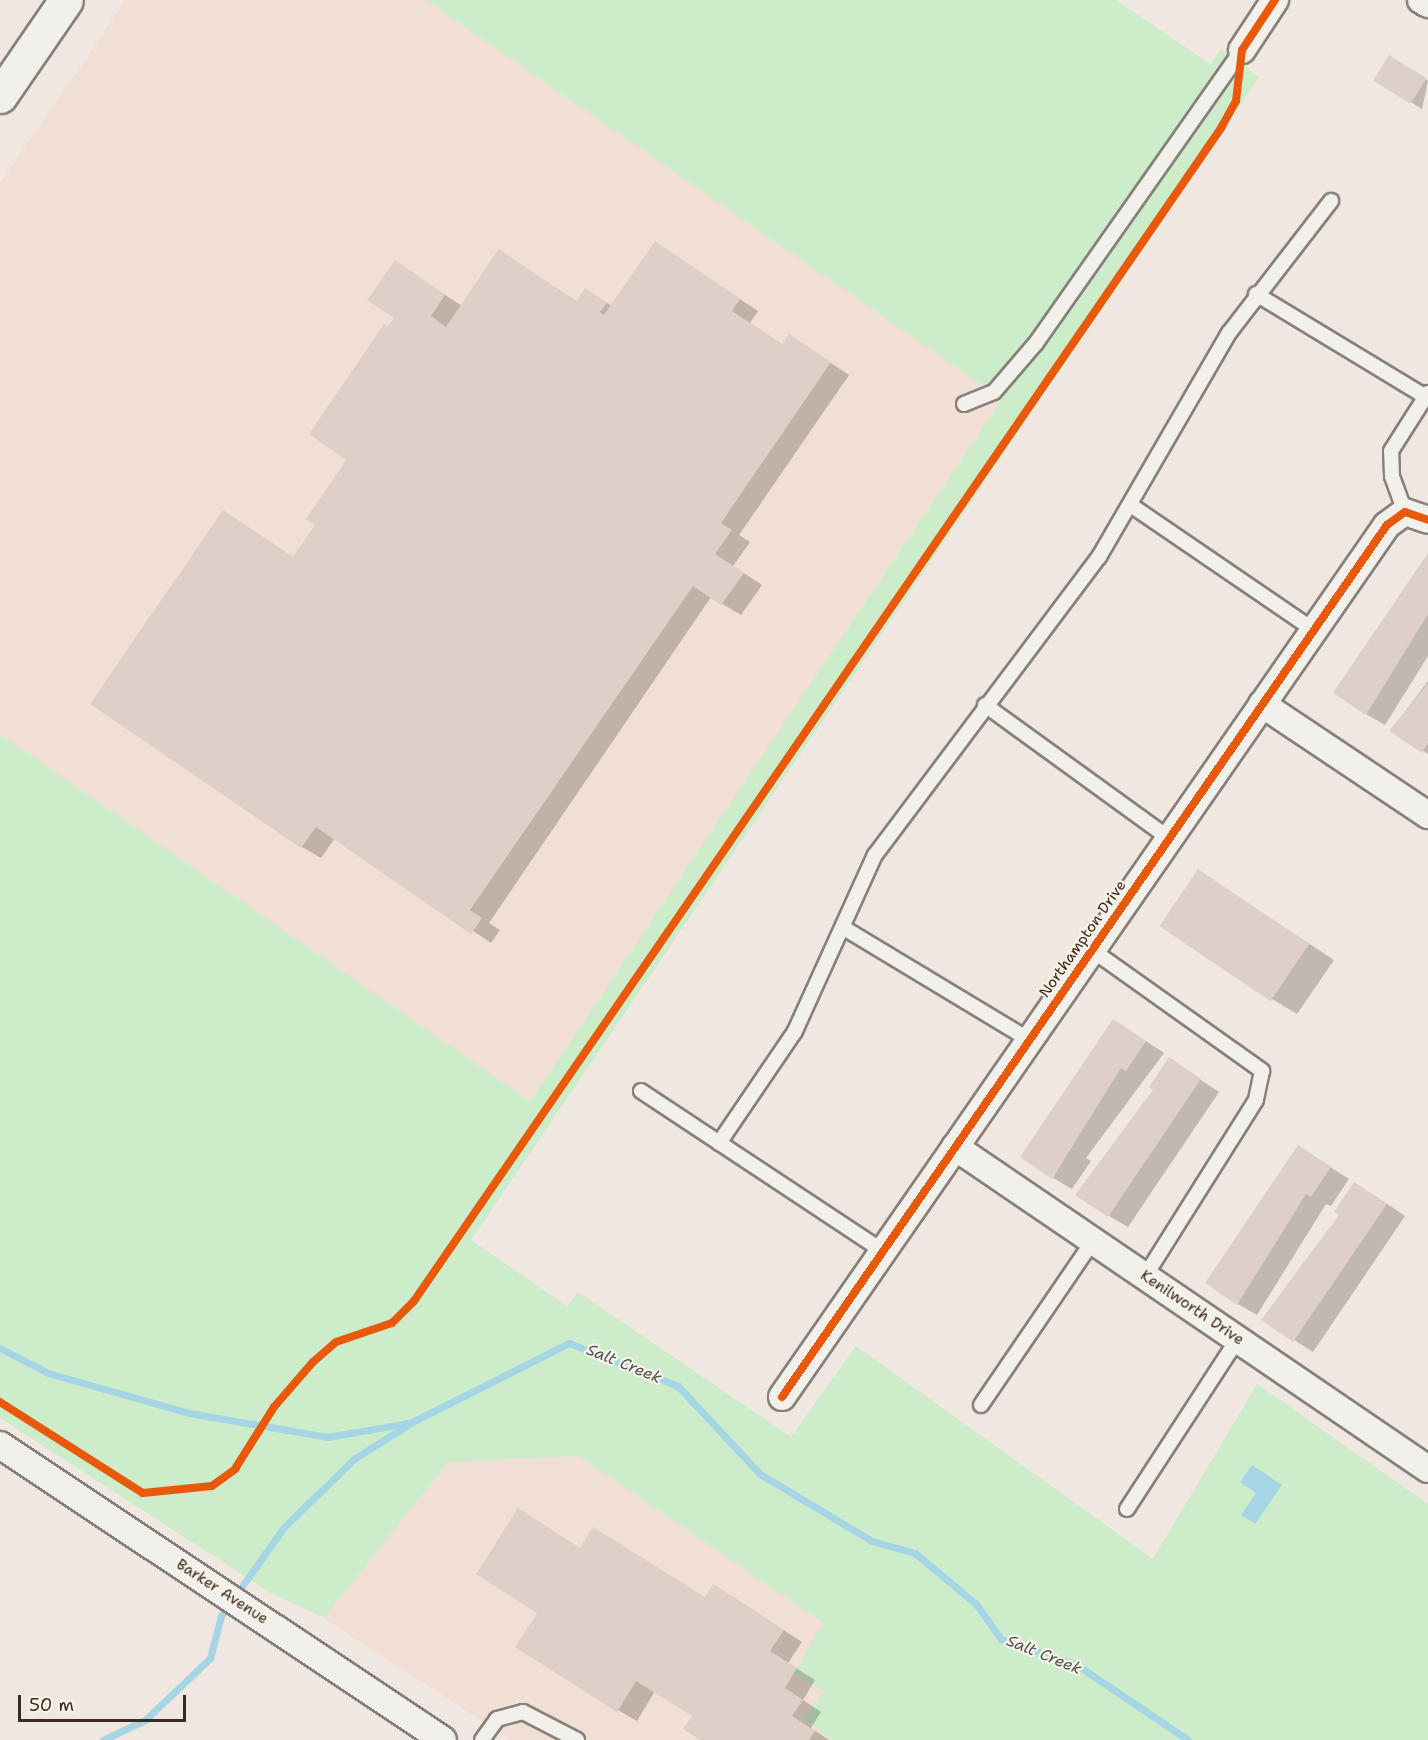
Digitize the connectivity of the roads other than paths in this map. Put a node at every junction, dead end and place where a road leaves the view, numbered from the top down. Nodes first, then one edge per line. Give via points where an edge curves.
1 (66, 0) edge
2 (1275, 0) edge
3 (1421, 0) edge
4 (1428, 4) edge
5 (1242, 50) joint
6 (0, 96) edge
7 (1331, 201) dead end
8 (1256, 294) junction
9 (1427, 395) edge
10 (964, 404) dead end
11 (1132, 506) junction
12 (1416, 515) edge
13 (1314, 630) junction
14 (1262, 704) junction
15 (985, 705) junction
16 (1428, 815) edge
17 (1169, 838) junction
18 (844, 928) junction
19 (1092, 950) junction
20 (1030, 1040) junction
21 (641, 1091) dead end
22 (719, 1143) junction
23 (956, 1147) junction
24 (1093, 1241) junction
25 (884, 1251) junction
26 (1145, 1276) junction
27 (1238, 1339) junction
28 (782, 1397) dead end
29 (981, 1405) dead end
30 (0, 1444) edge
31 (1428, 1468) edge
32 (1127, 1509) dead end
33 (443, 1740) edge
34 (482, 1740) edge
35 (577, 1740) edge

1 - 6 street
2 - 5 street
3 - 4 street
5 - 10 lane via 1036,344 994,392
7 - 8 lane
8 - 9 lane
8 - 11 lane
9 - 12 lane via 1391,451 1392,476
11 - 13 lane
11 - 15 lane
12 - 13 street, Northampton Drive via 1387,525
13 - 14 street, Northampton Drive
14 - 16 street
14 - 17 street, Northampton Drive
15 - 17 lane
15 - 18 lane via 875,855
17 - 19 street, Northampton Drive
18 - 20 lane
18 - 22 lane via 795,1030
19 - 20 street, Northampton Drive
19 - 26 lane via 1262,1071 1256,1100
20 - 23 street, Northampton Drive
21 - 22 lane
22 - 25 lane
23 - 24 street, Kenilworth Drive
23 - 25 street, Northampton Drive
24 - 26 street, Kenilworth Drive
24 - 29 lane
25 - 28 street, Northampton Drive
26 - 27 street, Kenilworth Drive
27 - 31 street, Kenilworth Drive
27 - 32 lane
30 - 33 street, Barker Avenue
34 - 35 lane via 497,1719 523,1712

